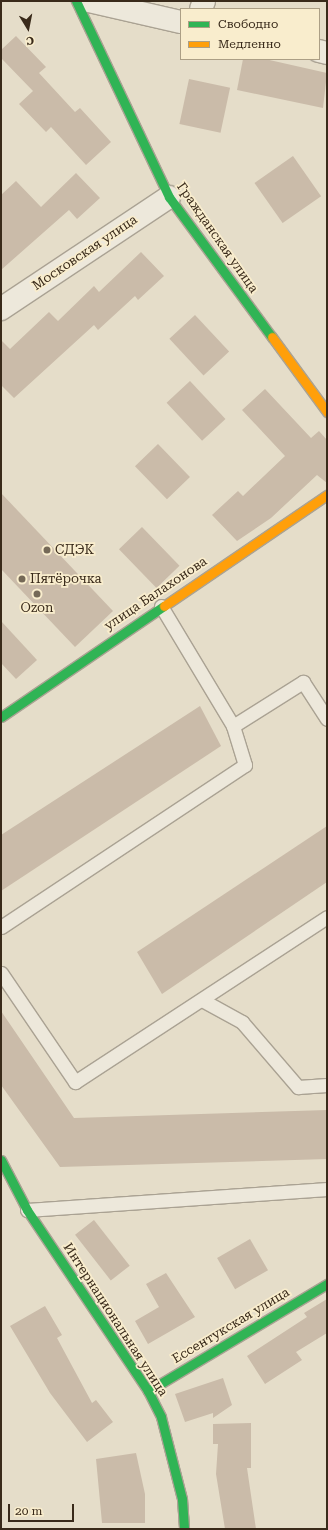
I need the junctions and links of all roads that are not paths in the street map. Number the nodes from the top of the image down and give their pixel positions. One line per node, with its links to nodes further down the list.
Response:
1 (76, 1): 4 (street, Гражданская улица)
2 (89, 1): 3 (street)
3 (180, 22)
4 (169, 197): 5 (street, Московская улица); 6 (street, Гражданская улица)
5 (1, 309)
6 (327, 412)
7 (327, 495): 8 (street, улица Балахонова)
8 (161, 606): 9 (street, улица Балахонова); 11 (lane)
9 (1, 717)
10 (327, 719): 11 (lane)
11 (233, 726): 13 (lane)
12 (327, 917): 15 (lane)
13 (1, 927)
14 (1, 973): 15 (lane)
15 (202, 1000): 16 (lane)
16 (327, 1085)
17 (1, 1160): 19 (street, Интернациональная улица)
18 (327, 1189): 19 (lane)
19 (28, 1210): 21 (street, Интернациональная улица)
20 (327, 1284): 21 (street, Ессентукская улица)
21 (148, 1391): 22 (street, Интернациональная улица)
22 (184, 1529)

